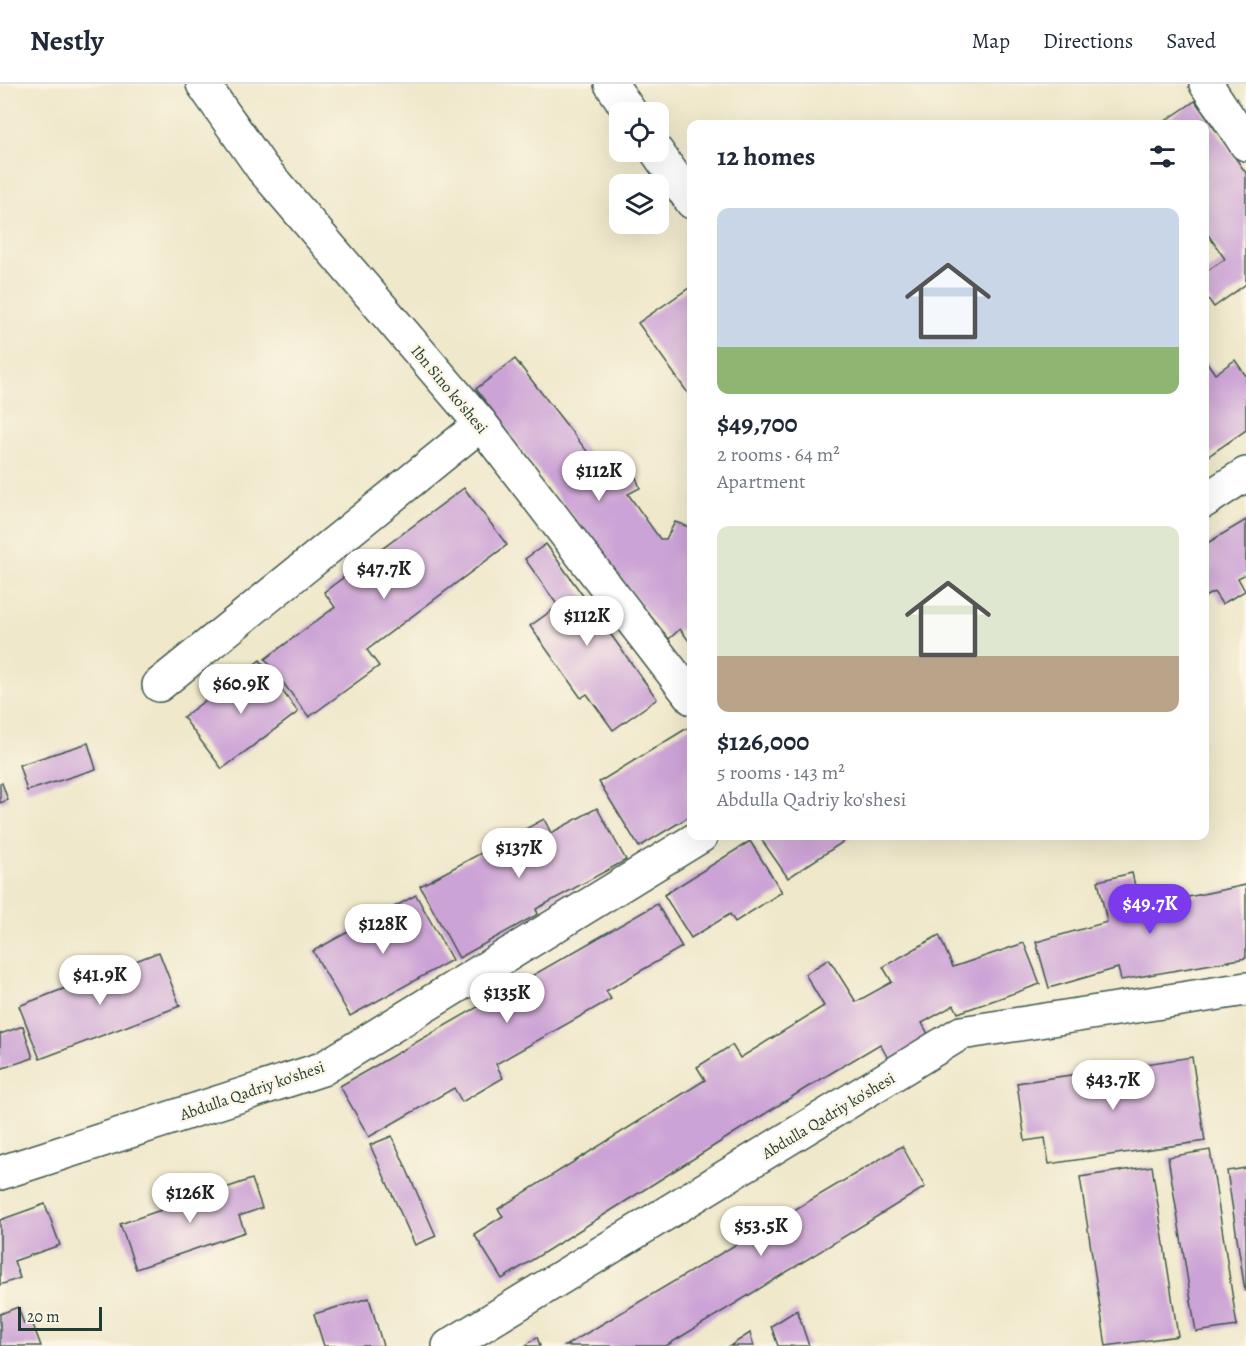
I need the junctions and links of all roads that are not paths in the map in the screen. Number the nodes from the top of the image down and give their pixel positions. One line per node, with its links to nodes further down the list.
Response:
1 (203, 84): 8 (street, Ibn Sino ko'shesi)
2 (611, 84): 4 (street)
3 (1206, 84): 5 (street)
4 (623, 102)
5 (1246, 144)
6 (664, 162): 7 (street)
7 (687, 195)
8 (481, 424): 11 (street); 12 (street, Ibn Sino ko'shesi)
9 (1246, 474): 10 (street)
10 (1209, 498)
11 (159, 685)
12 (687, 692)
13 (694, 840): 15 (street, Abdulla Qadriy ko'shesi)
14 (1246, 989): 16 (street, Abdulla Qadriy ko'shesi)
15 (0, 1173)
16 (449, 1346)

